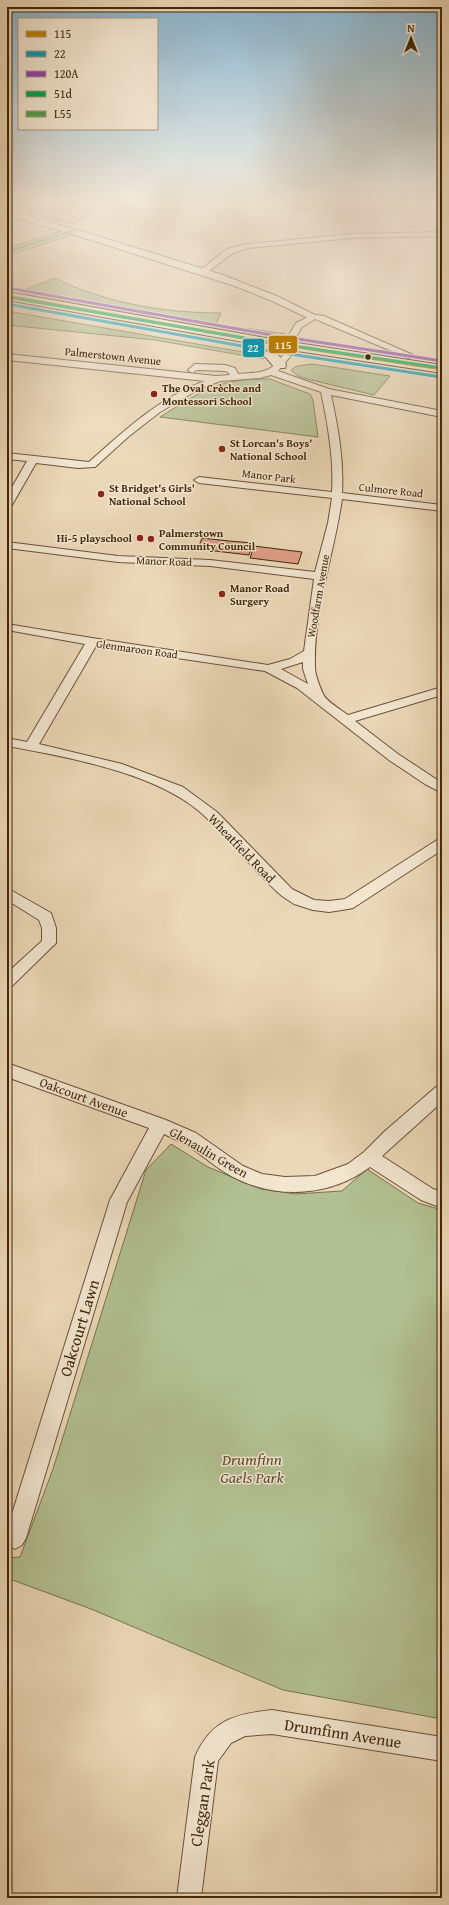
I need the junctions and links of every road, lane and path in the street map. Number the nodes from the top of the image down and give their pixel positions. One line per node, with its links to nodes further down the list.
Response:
1 (247, 289): 4 (street)
2 (7, 296): 6 (main road)
3 (7, 303): 5 (main road)
4 (312, 316): 6 (street); 7 (street)
5 (266, 350): 6 (main road); 11 (main road)
6 (292, 350): 9 (main road); 11 (street)
7 (409, 355)
8 (7, 357): 12 (street, Palmerstown Avenue)
9 (364, 361): 10 (main road); 13 (main road)
10 (442, 368)
11 (276, 369): 14 (street); 16 (street)
12 (190, 376): 14 (street); 15 (street, Palmerstown Avenue)
13 (442, 376)
14 (235, 377): 15 (street)
15 (216, 379): 19 (street)
16 (326, 391): 17 (street); 21 (street, Woodfarm Avenue)
17 (442, 414)
18 (7, 456): 19 (street)
19 (33, 459): 22 (street)
20 (199, 480): 21 (street, Manor Park)
21 (337, 496): 23 (street, Culmore Road); 25 (street, Woodfarm Avenue)
22 (7, 505)
23 (442, 508)
24 (7, 545): 25 (street, Manor Road)
25 (320, 576): 28 (street, Woodfarm Avenue)
26 (7, 628): 27 (street, Glenmaroon Road)
27 (92, 642): 29 (street, Glenmaroon Road); 34 (street)
28 (309, 653): 29 (street, Glenmaroon Road); 31 (street, Woodfarm Avenue)
29 (268, 668): 31 (street, Glenmaroon Road)
30 (442, 691): 32 (street)
31 (317, 695): 32 (street, Glenmaroon Road)
32 (346, 720): 35 (street, Glenmaroon Road)
33 (7, 742): 34 (street, Wheatfield Road)
34 (31, 746): 36 (street, Wheatfield Road)
35 (442, 789)
36 (442, 843)
37 (7, 893): 38 (street)
38 (7, 982)
39 (8, 1072): 41 (street, Oakcourt Avenue)
40 (442, 1092): 42 (street, Glenaulin Green)
41 (160, 1125): 42 (street, Glenaulin Green); 44 (street, Oakcourt Lawn)
42 (370, 1158): 43 (street)
43 (442, 1200)
44 (15, 1538)
45 (244, 1725): 46 (street, Drumfinn Avenue); 47 (street, Cleggan Park)
46 (442, 1749)
47 (189, 1898)

